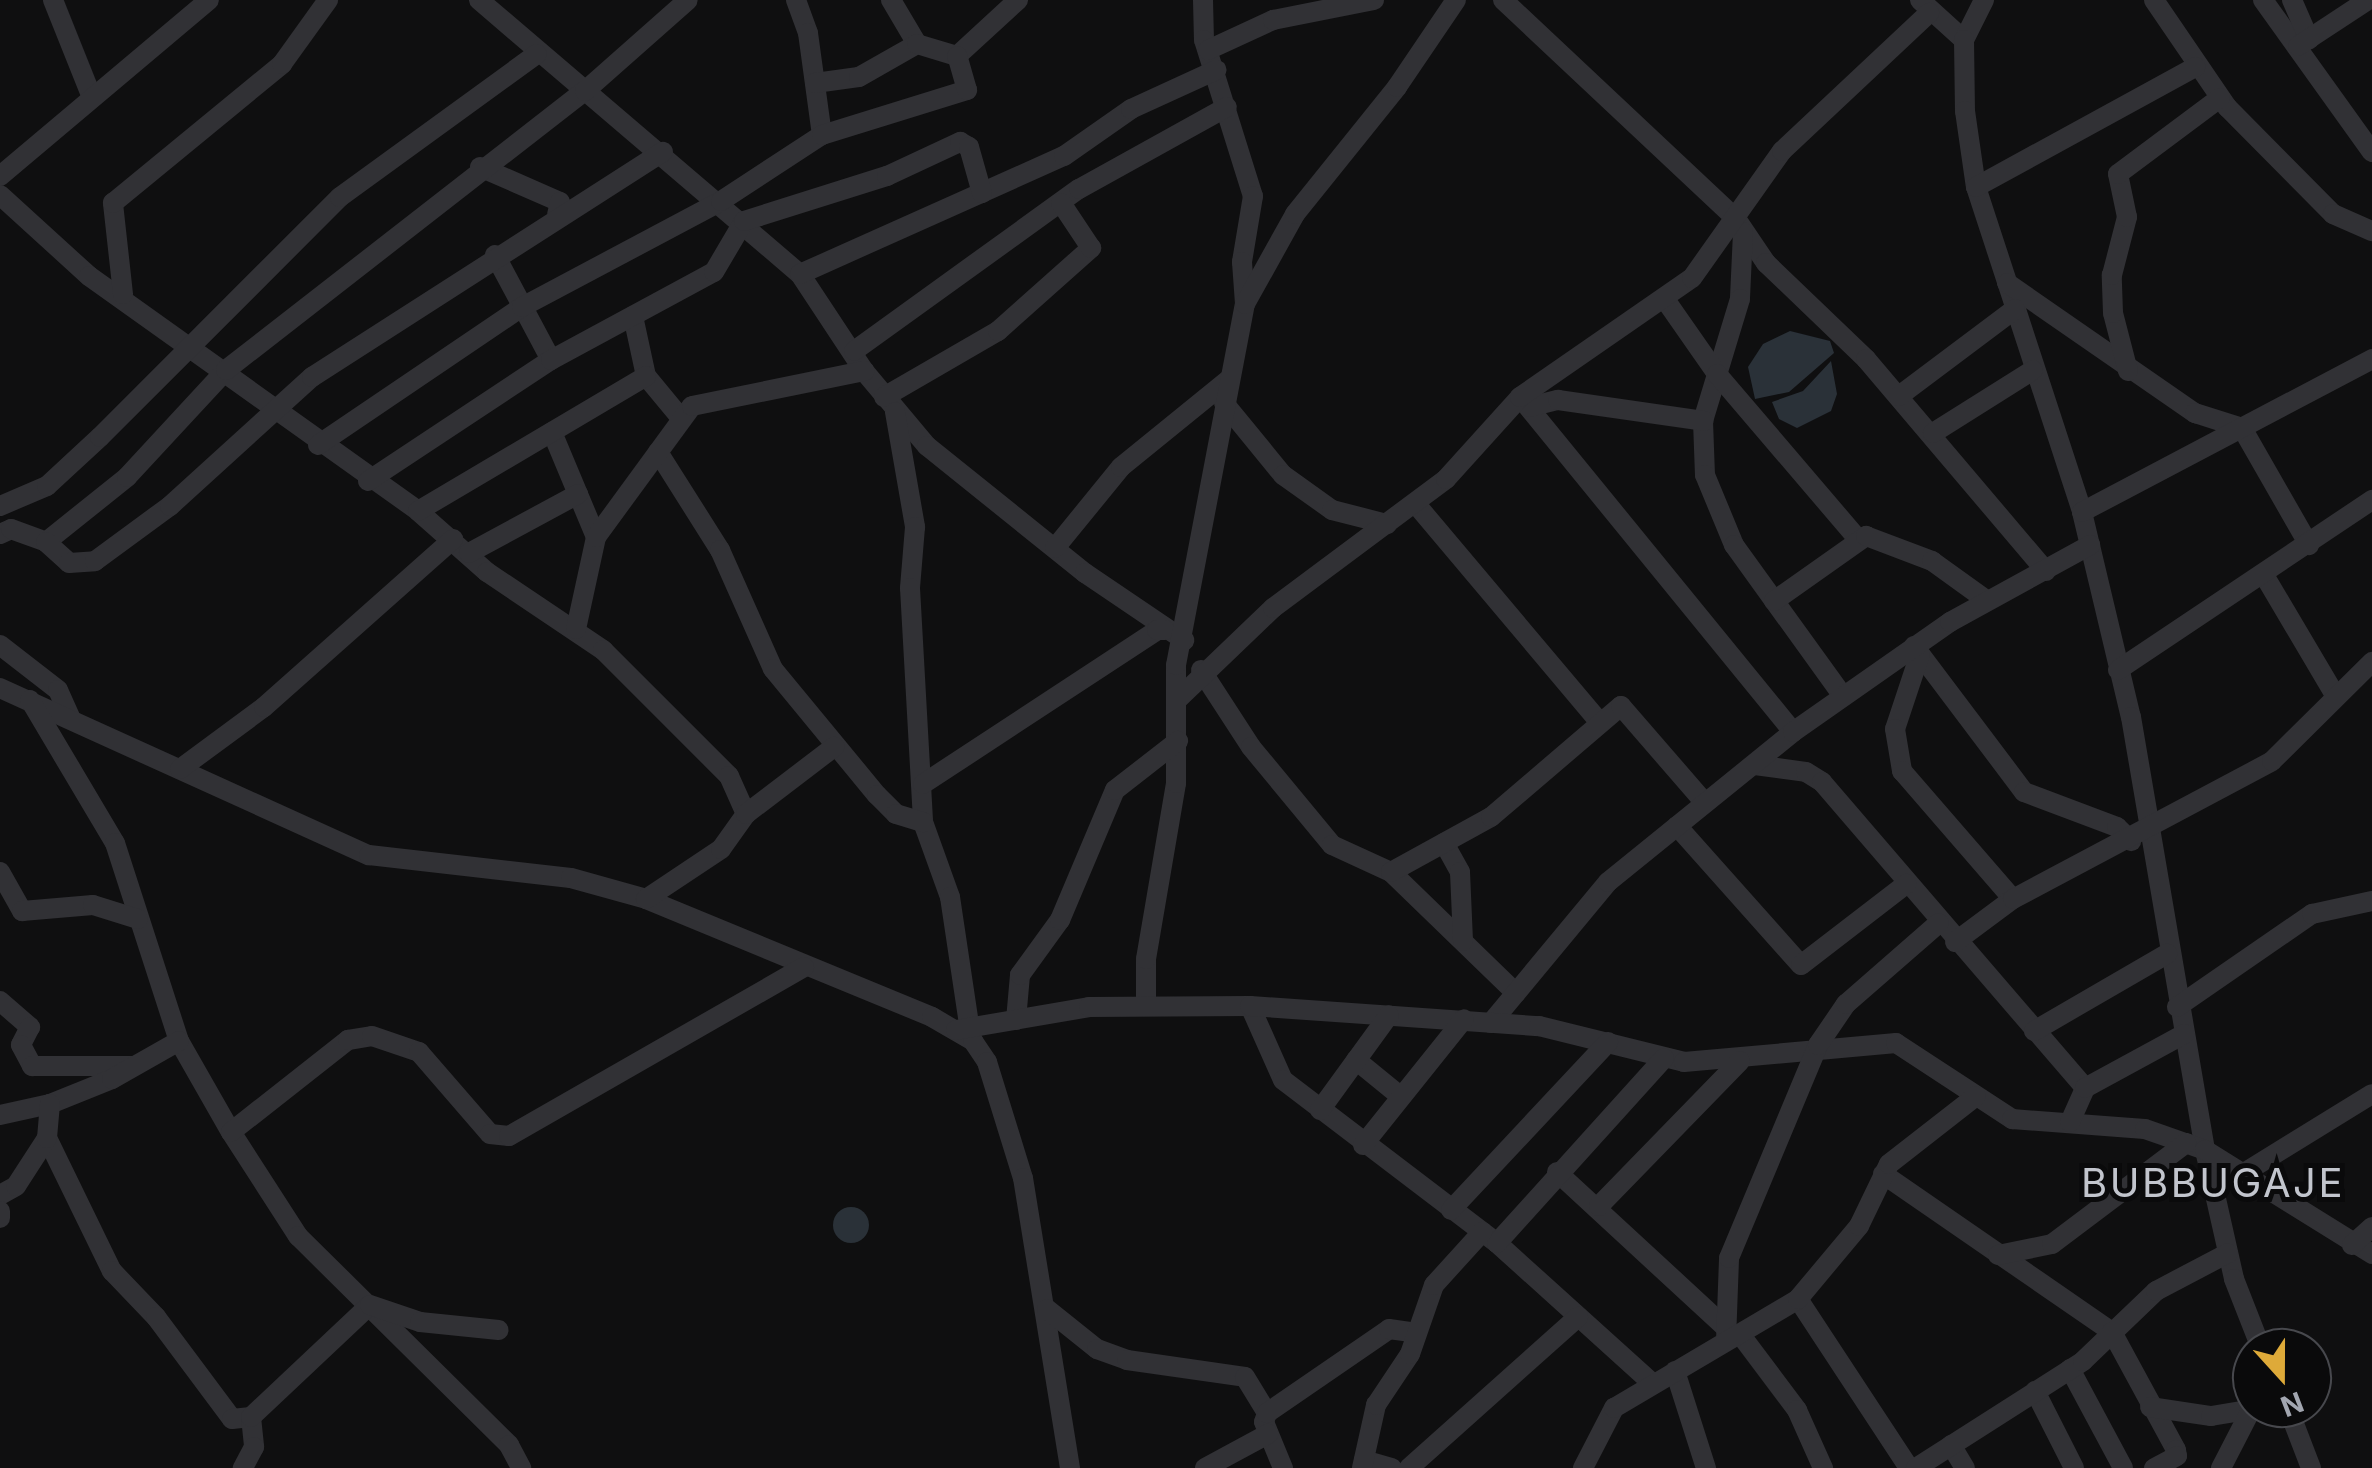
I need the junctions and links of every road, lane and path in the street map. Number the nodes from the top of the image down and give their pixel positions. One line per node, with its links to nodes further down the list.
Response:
1 (53, 0): 28 (street)
2 (209, 0): 28 (street)
3 (328, 0): 48 (street)
4 (478, 0): 22 (street)
5 (688, 0): 27 (street)
6 (796, 0): 26 (street)
7 (891, 0): 21 (street)
8 (1018, 0): 23 (street)
9 (1203, 0): 24 (street)
10 (1374, 0): 24 (street)
11 (1456, 0): 50 (street)
12 (1503, 0): 43 (street)
13 (1984, 0): 19 (street)
14 (2154, 0): 25 (street)
15 (2263, 0): 20 (street)
16 (2292, 0): 20 (street)
17 (2368, 0): 20 (street)
18 (1925, 6): 19 (street); 43 (street)
19 (1964, 40): 36 (street)
20 (2303, 43): 33 (street)
21 (917, 44): 23 (street); 26 (street)
22 (537, 54): 27 (street); 54 (street)
23 (957, 56): 31 (street)
24 (1212, 60): 30 (street); 37 (street)
25 (2195, 67): 29 (street); 36 (street)
26 (815, 83): 31 (street)
27 (585, 91): 32 (street); 34 (street)
28 (91, 95): 35 (street)
29 (2220, 98): 44 (street); 60 (street)
30 (1227, 108): 40 (street); 50 (street)
31 (822, 136): 39 (street)
32 (663, 152): 39 (street); 41 (street)
33 (2372, 152)
34 (480, 167): 41 (street); 58 (street)
35 (0, 176)
36 (1976, 187): 47 (street)
37 (982, 193): 42 (street); 46 (street)
38 (0, 195): 48 (street)
39 (722, 200): 42 (street); 51 (street)
40 (1061, 203): 55 (street); 67 (street)
41 (557, 215): 45 (street)
42 (744, 221): 46 (street); 53 (street)
43 (1740, 225): 49 (street); 62 (street); 65 (street)
44 (2372, 231)
45 (496, 255): 51 (street); 69 (street)
46 (800, 274): 55 (street)
47 (2007, 283): 52 (street); 60 (street)
48 (123, 294): 54 (street)
49 (1664, 298): 62 (street); 66 (street)
50 (1245, 304): 64 (street)
51 (522, 307): 57 (street); 75 (street)
52 (2015, 309): 59 (street); 65 (street)
53 (633, 316): 57 (street); 63 (street)
54 (188, 346): 58 (street); 81 (street)
55 (854, 351): 61 (street)
56 (2372, 359): 72 (street)
57 (551, 360): 77 (street)
58 (226, 370): 69 (street); 88 (street)
59 (2032, 370): 74 (street); 83 (street)
60 (2128, 371): 72 (street)
61 (864, 372): 67 (street); 70 (street)
62 (1717, 374): 71 (street); 87 (street)
63 (646, 376): 70 (street); 73 (street)
64 (1228, 380): 68 (street); 92 (street)
65 (1899, 396): 74 (street)
66 (1524, 402): 71 (street); 80 (street); 111 (street)
67 (889, 404): 92 (street); 116 (street)
68 (1224, 404): 84 (street); 98 (street)
69 (274, 412): 75 (street); 88 (street)
70 (680, 417): 76 (street)
71 (1702, 421): 95 (street)
72 (2242, 428): 83 (street); 91 (street)
73 (552, 432): 78 (street); 82 (street)
74 (1933, 433): 93 (street)
75 (318, 444): 77 (street)
76 (658, 452): 86 (street); 113 (street)
77 (368, 481): 82 (street)
78 (578, 494): 86 (street); 90 (street)
79 (2372, 500): 91 (street)
80 (1415, 502): 84 (street); 110 (street)
81 (0, 506)
82 (418, 511): 90 (street)
83 (2082, 512): 89 (street)
84 (1387, 524): 102 (street)
85 (0, 534): 88 (street)
86 (596, 537): 97 (street)
87 (1857, 538): 95 (street); 96 (street)
88 (46, 542)
89 (2090, 545): 93 (street); 103 (street)
90 (462, 546): 97 (street); 115 (street)
91 (2310, 546): 94 (street)
92 (1055, 548): 98 (street)
93 (2046, 571): 96 (street)
94 (2264, 575): 103 (street); 106 (street)
95 (1774, 600): 105 (street)
96 (1986, 600): 100 (street)
97 (576, 629): 118 (street)
98 (1175, 635): 108 (street); 116 (street)
99 (0, 644): 109 (street)
100 (1917, 650): 105 (street); 121 (street); 126 (street)
101 (2372, 662): 106 (street)
102 (1202, 670): 108 (street); 124 (street)
103 (2118, 670): 121 (street)
104 (1, 691): 107 (street)
105 (1843, 696): 111 (street)
106 (2334, 696): 121 (street)
107 (30, 700): 109 (street); 129 (street)
108 (1176, 700): 112 (street)
109 (70, 716): 115 (street)
110 (1600, 723): 117 (street); 122 (street)
111 (1793, 732): 114 (street)
112 (1178, 741): 137 (street); 142 (street)
113 (834, 747): 118 (street); 119 (street)
114 (1755, 765): 117 (street); 125 (street)
115 (180, 769): 127 (street)
116 (924, 784): 119 (street)
117 (1705, 804): 120 (street)
118 (746, 814): 127 (street)
119 (923, 822): 144 (street)
120 (1677, 826): 125 (street); 135 (street)
121 (2140, 835): 126 (street); 133 (street)
122 (1444, 843): 124 (street); 131 (street)
123 (0, 872): 129 (street)
124 (1391, 872): 131 (street)
125 (1906, 884): 130 (street)
126 (2013, 898): 132 (street)
127 (646, 899): 134 (street)
128 (2372, 901): 139 (street)
129 (138, 919): 147 (street)
130 (1939, 923): 132 (street); 149 (street)
131 (1462, 941): 135 (street)
132 (1955, 942): 145 (street)
133 (2167, 954): 139 (street); 145 (street)
134 (804, 967): 144 (street); 162 (street)
135 (1516, 993): 143 (street)
136 (0, 1002): 153 (street)
137 (1146, 1006): 138 (street); 142 (street)
138 (1250, 1006): 140 (street); 159 (street)
139 (2177, 1006): 146 (street)
140 (1388, 1016): 141 (street); 151 (street)
141 (1464, 1019): 143 (street); 156 (street)
142 (1016, 1020): 144 (street)
143 (1490, 1023): 148 (street)
144 (963, 1030): 179 (street)
145 (2034, 1031): 154 (street)
146 (2184, 1034): 154 (street); 165 (street)
147 (180, 1041): 153 (street); 162 (street)
148 (1608, 1042): 150 (street); 171 (street)
149 (1818, 1045): 152 (street); 157 (street); 185 (street)
150 (1664, 1058): 152 (street); 166 (street)
151 (1356, 1060): 156 (street); 159 (street)
152 (1740, 1060): 170 (street)
153 (135, 1066): 158 (street)
154 (2085, 1088): 161 (street)
155 (2372, 1094): 167 (street)
156 (1400, 1096): 164 (street)
157 (1976, 1096): 161 (street); 168 (street)
158 (50, 1104): 160 (street); 163 (street)
159 (1320, 1110): 164 (street)
160 (0, 1115)
161 (2070, 1122): 165 (street)
162 (232, 1132): 178 (street)
163 (47, 1138): 169 (street); 192 (street)
164 (1363, 1144): 171 (street)
165 (2196, 1146): 167 (street); 175 (street); 176 (street)
166 (1557, 1172): 170 (street); 173 (street)
167 (2244, 1173): 174 (street)
168 (1882, 1174): 176 (street); 177 (street)
169 (0, 1195)
170 (1599, 1206): 185 (street)
171 (1451, 1210): 173 (street)
172 (2372, 1226): 174 (street)
173 (1489, 1238): 180 (street); 184 (street)
174 (2362, 1250)
175 (2228, 1253): 181 (street); 183 (street)
176 (1998, 1255): 183 (street)
177 (1798, 1299): 185 (street); 208 (street)
178 (370, 1305): 182 (street); 192 (street); 199 (street)
179 (1047, 1309): 193 (street); 200 (street)
180 (1578, 1317): 188 (street); 204 (street)
181 (2254, 1328)
182 (499, 1330)
183 (2112, 1332): 186 (street); 190 (street)
184 (1417, 1333): 193 (street); 197 (street)
185 (1731, 1334): 187 (street); 207 (street)
186 (2070, 1369): 189 (street); 211 (street)
187 (1676, 1371): 188 (street); 206 (street)
188 (1653, 1384): 205 (street)
189 (2034, 1392): 196 (street); 210 (street)
190 (2150, 1407): 191 (street); 212 (street)
191 (2232, 1413)
192 (251, 1417): 198 (street)
193 (1268, 1423): 201 (street); 202 (street)
194 (2245, 1428): 213 (street)
195 (2296, 1428): 214 (street)
196 (1951, 1445): 208 (street); 209 (street)
197 (1363, 1464): 203 (street)
198 (243, 1468)
199 (521, 1468)
200 (1070, 1468)
201 (1205, 1468)
202 (1283, 1468)
203 (1392, 1468)
204 (1410, 1468)
205 (1584, 1468)
206 (1706, 1468)
207 (1823, 1468)
208 (1912, 1468)
209 (1965, 1468)
210 (2074, 1468)
211 (2122, 1468)
212 (2154, 1468)
213 (2221, 1468)
214 (2311, 1468)

